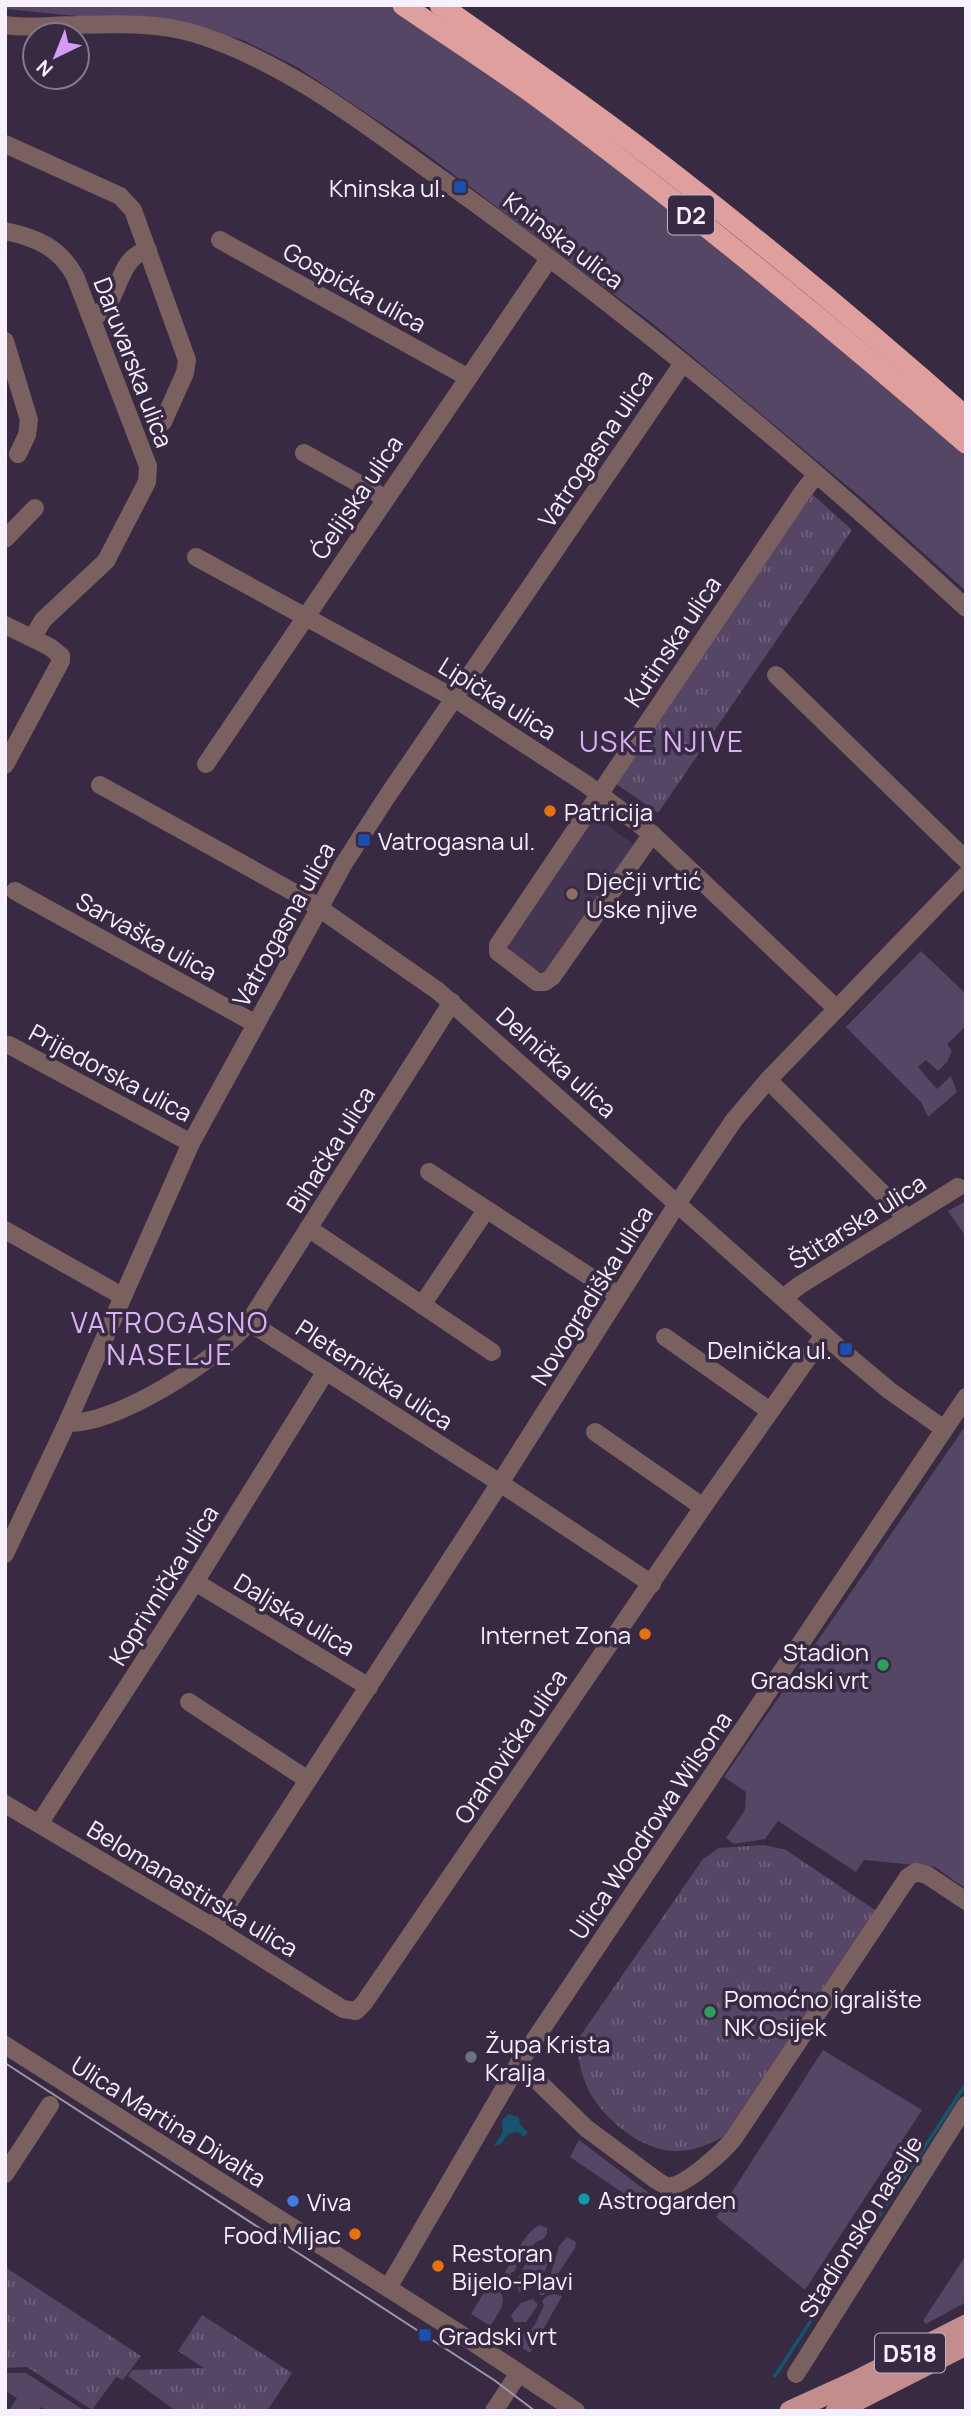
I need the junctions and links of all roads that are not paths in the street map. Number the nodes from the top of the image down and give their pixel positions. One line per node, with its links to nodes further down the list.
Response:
1 (402, 5): 17 (highway, D2)
2 (440, 5): 15 (highway, D2)
3 (5, 14): 4 (street, Kninska ulica)
4 (50, 21)
5 (91, 25): 10 (street, Kninska ulica)
6 (5, 144): 9 (street)
7 (5, 232): 11 (street, Daruvarska ulica)
8 (220, 240): 14 (street, Gospićka ulica)
9 (148, 250): 11 (street); 16 (street)
10 (549, 258): 13 (street, Kninska ulica); 14 (street, Ćelijska ulica)
11 (92, 320): 28 (street, Daruvarska ulica)
12 (5, 341): 19 (street)
13 (683, 363): 20 (street, Kninska ulica); 30 (street, Vatrogasna ulica)
14 (467, 377): 21 (street, Ćelijska ulica)
15 (966, 417)
16 (163, 422)
17 (966, 443)
18 (304, 453): 21 (street)
19 (18, 454)
20 (816, 475): 25 (street, Kninska ulica); 34 (street, Kutinska ulica)
21 (385, 498): 26 (street, Ćelijska ulica)
22 (35, 508): 23 (street)
23 (5, 539)
24 (196, 557): 26 (street, Lipička ulica)
25 (966, 608)
26 (306, 617): 30 (street, Lipička ulica); 32 (street, Ćelijska ulica)
27 (5, 625): 28 (street)
28 (33, 637): 31 (street)
29 (776, 675): 36 (street)
30 (454, 698): 34 (street, Lipička ulica); 39 (street, Vatrogasna ulica)
31 (7, 756)
32 (206, 764)
33 (100, 785): 39 (street, Delnička ulica)
34 (598, 793): 35 (street, Lipička ulica); 35 (street, Kutinska ulica)
35 (652, 834): 41 (street, Lipička ulica)
36 (966, 860)
37 (966, 875): 41 (street, Novogradiška ulica)
38 (15, 891): 42 (street, Sarvaška ulica)
39 (320, 908): 40 (street, Delnička ulica); 42 (street, Vatrogasna ulica)
40 (452, 1002): 48 (street, Delnička ulica); 51 (street, Bihačka ulica)
41 (837, 1009): 44 (street, Novogradiška ulica)
42 (256, 1024): 45 (street, Vatrogasna ulica)
43 (9, 1045): 45 (street, Prijedorska ulica)
44 (768, 1080): 48 (street, Novogradiška ulica); 50 (street)
45 (191, 1143): 53 (street, Vatrogasna ulica)
46 (429, 1172): 49 (street)
47 (958, 1187): 50 (street, Štitarska ulica)
48 (677, 1204): 54 (street, Novogradiška ulica); 55 (street, Delnička ulica)
49 (486, 1209): 54 (street); 56 (street)
50 (907, 1218): 55 (street, Štitarska ulica)
51 (308, 1228): 56 (street); 57 (street, Bihačka ulica)
52 (5, 1230): 53 (street)
53 (121, 1296): 64 (street, Vatrogasna ulica)
54 (618, 1296): 67 (street, Novogradiška ulica)
55 (783, 1298): 58 (street, Delnička ulica)
56 (422, 1305): 60 (street)
57 (249, 1322): 61 (street, Pleternička ulica); 64 (street)
58 (824, 1335): 63 (street, Orahovička ulica); 65 (street, Delnička ulica)
59 (665, 1337): 63 (street)
60 (492, 1352)
61 (326, 1371): 67 (street, Pleternička ulica); 70 (street, Koprivnička ulica)
62 (966, 1397): 65 (street, Ulica Woodrowa Wilsona)
63 (770, 1411): 68 (street, Orahovička ulica)
64 (67, 1423): 69 (street, Vatrogasna ulica)
65 (944, 1429): 81 (street, Ulica Woodrowa Wilsona)
66 (595, 1432): 68 (street)
67 (500, 1483): 71 (street, Pleternička ulica); 72 (street, Novogradiška ulica)
68 (703, 1507): 71 (street, Orahovička ulica)
69 (5, 1554)
70 (195, 1582): 72 (street, Daljska ulica); 76 (street, Koprivnička ulica)
71 (652, 1584): 79 (street, Orahovička ulica)
72 (369, 1688): 74 (street, Novogradiška ulica)
73 (189, 1702): 74 (street)
74 (308, 1780): 78 (street, Novogradiška ulica)
75 (5, 1804): 76 (street, Belomanastirska ulica)
76 (39, 1824): 78 (street, Belomanastirska ulica)
77 (966, 1901): 81 (street)
78 (213, 1927): 79 (street, Belomanastirska ulica)
79 (356, 2011)
80 (5, 2045): 85 (street, Ulica Martina Divalta)
81 (519, 2063): 85 (street, Ulica Woodrowa Wilsona)
82 (50, 2105): 84 (street)
83 (966, 2105): 89 (street, Stadionsko naselje)
84 (5, 2174)
85 (388, 2288): 88 (street, Ulica Martina Divalta)
86 (966, 2325): 93 (main road, D518)
87 (966, 2345): 94 (main road, D518)
88 (519, 2374): 90 (street); 91 (street, Ulica Martina Divalta); 92 (street, Ulica Martina Divalta)
89 (796, 2374)
90 (494, 2411)
91 (560, 2411)
92 (576, 2411)
93 (790, 2411)
94 (836, 2411)

